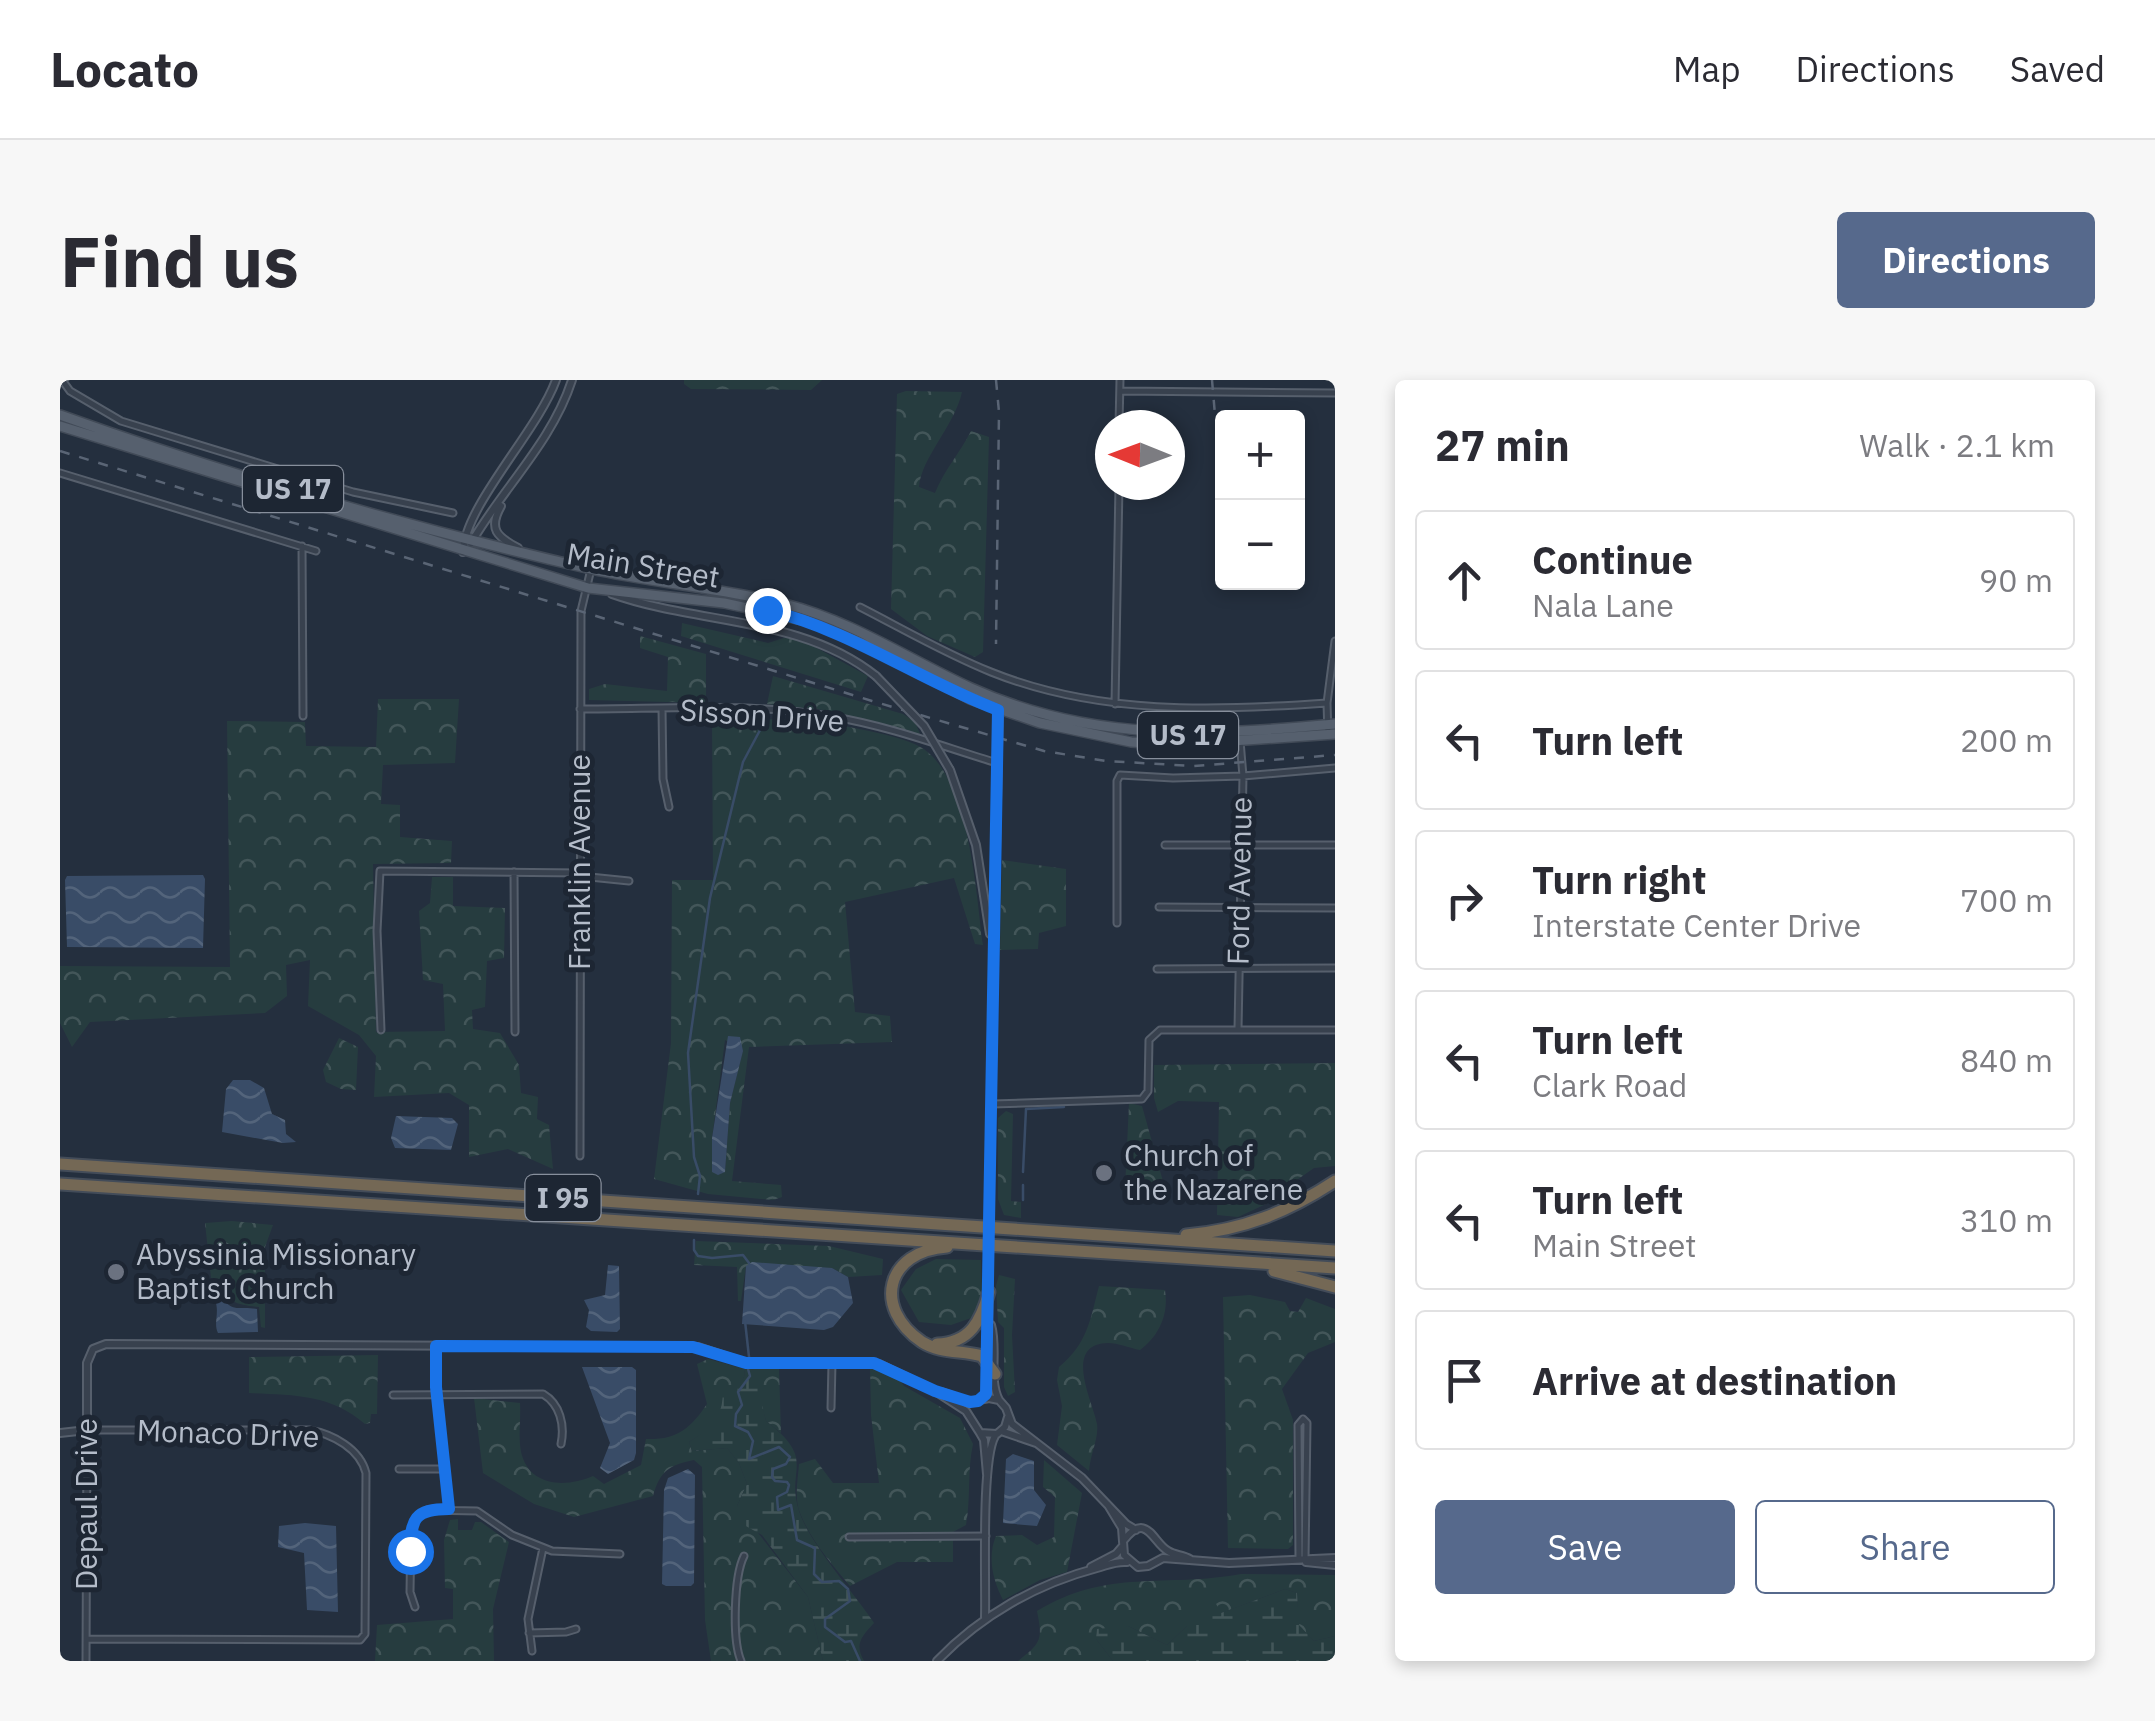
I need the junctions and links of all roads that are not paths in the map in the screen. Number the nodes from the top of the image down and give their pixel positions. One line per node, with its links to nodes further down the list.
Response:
1 (62, 380): 13 (street)
2 (556, 380): 14 (street)
3 (572, 380): 11 (street)
4 (1120, 380): 5 (street)
5 (1120, 390): 6 (street); 7 (street)
6 (1335, 393)
7 (1119, 410)
8 (60, 415): 14 (main road, Main Street / US 17)
9 (60, 426): 17 (main road, Main Street / US 17)
10 (60, 472): 15 (street)
11 (513, 484): 14 (street); 18 (street)
12 (1118, 500): 25 (street)
13 (453, 514)
14 (468, 540): 17 (street); 18 (main road, Main Street / US 17)
15 (302, 546): 16 (street); 29 (street)
16 (316, 551)
17 (465, 552): 20 (main road, Main Street / US 17)
18 (528, 554): 19 (main road, Main Street / US 17)
19 (591, 569): 20 (street, Franklin Avenue); 26 (main road, Main Street / US 17)
20 (588, 588): 21 (main road, Main Street / US 17); 27 (street, Franklin Avenue)
21 (602, 590): 26 (main road, Main Street / US 17); 46 (street, bridge)
22 (860, 606): 25 (street)
23 (1335, 641): 24 (street)
24 (1327, 703): 25 (street); 30 (street)
25 (1116, 704)
26 (999, 705): 31 (main road, Main Street / US 17); 32 (street)
27 (580, 709): 28 (street, Sisson Drive); 40 (street, Franklin Avenue)
28 (662, 709): 32 (street, Sisson Drive); 35 (street)
29 (303, 716)
30 (1332, 730): 31 (main road, Main Street / US 17)
31 (1240, 738): 34 (street, Ford Avenue)
32 (997, 763): 46 (street)
33 (1335, 768): 34 (street)
34 (1242, 776): 37 (street, Ford Avenue); 45 (street)
35 (669, 807)
36 (1165, 845): 37 (street)
37 (1241, 845): 38 (street); 43 (street, Ford Avenue)
38 (1335, 846)
39 (514, 872): 40 (street); 50 (street); 53 (street)
40 (580, 874): 41 (street); 55 (street, Franklin Avenue)
41 (629, 881)
42 (1159, 907): 43 (street)
43 (1240, 907): 44 (street); 48 (street, Ford Avenue)
44 (1335, 908)
45 (1117, 923)
46 (993, 950): 54 (street)
47 (1335, 968): 48 (street)
48 (1239, 969): 49 (street); 51 (street, Ford Avenue)
49 (1157, 970)
50 (382, 1030)
51 (1238, 1030): 52 (street); 54 (street)
52 (1335, 1030)
53 (514, 1032)
54 (991, 1104): 65 (street, bridge)
55 (580, 1156)
56 (60, 1164): 59 (highway, I 95)
57 (1335, 1181): 59 (highway)
58 (60, 1184): 60 (highway, I 95)
59 (1147, 1238): 61 (highway, I 95)
60 (978, 1244): 62 (highway, I 95); 67 (highway)
61 (1335, 1251)
62 (1240, 1263): 63 (highway, I 95); 64 (highway)
63 (1335, 1268)
64 (1335, 1286)
65 (988, 1292): 66 (street); 67 (highway)
66 (989, 1319): 69 (street); 71 (street)
67 (916, 1337): 69 (highway)
68 (436, 1346): 70 (street); 73 (street); 80 (street, Depaul Drive)
69 (987, 1359): 71 (highway); 75 (street)
70 (832, 1363): 72 (street); 77 (street)
71 (995, 1374): 76 (street)
72 (935, 1391): 75 (street); 79 (street)
73 (437, 1393): 74 (street); 85 (street); 87 (street)
74 (392, 1395)
75 (981, 1400): 76 (street); 79 (street)
76 (999, 1400): 78 (street)
77 (832, 1408)
78 (1008, 1418): 83 (street); 84 (street)
79 (970, 1420): 82 (street)
80 (87, 1430): 81 (street, Monaco Drive); 109 (street, Depaul Drive); 109 (street, Monaco Drive)
81 (60, 1433)
82 (980, 1433): 83 (street); 88 (street)
83 (999, 1433): 84 (street); 88 (street)
84 (1037, 1443): 89 (street)
85 (561, 1444)
86 (399, 1469): 87 (street)
87 (445, 1469): 90 (street)
88 (987, 1475): 92 (street)
89 (1108, 1505): 91 (street); 94 (street)
90 (449, 1509): 96 (street); 105 (street)
91 (1136, 1530): 94 (street); 95 (street)
92 (986, 1536): 93 (street); 106 (street)
93 (848, 1537)
94 (1123, 1543): 101 (street); 104 (street)
95 (1160, 1544): 99 (street); 100 (street)
96 (543, 1548): 97 (street); 108 (street)
97 (620, 1554)
98 (744, 1556): 112 (street)
99 (1156, 1560): 100 (street); 101 (street)
100 (1192, 1560): 102 (street)
101 (1129, 1562): 104 (street)
102 (1302, 1562): 102 (street); 103 (street)
103 (1335, 1562)
104 (1086, 1570): 106 (street)
105 (415, 1607)
106 (986, 1618): 113 (street)
107 (576, 1628): 108 (street)
108 (529, 1633): 110 (street)
109 (86, 1639): 111 (street, Depaul Drive)
110 (532, 1651)
111 (86, 1661)
112 (740, 1661)
113 (936, 1661)

